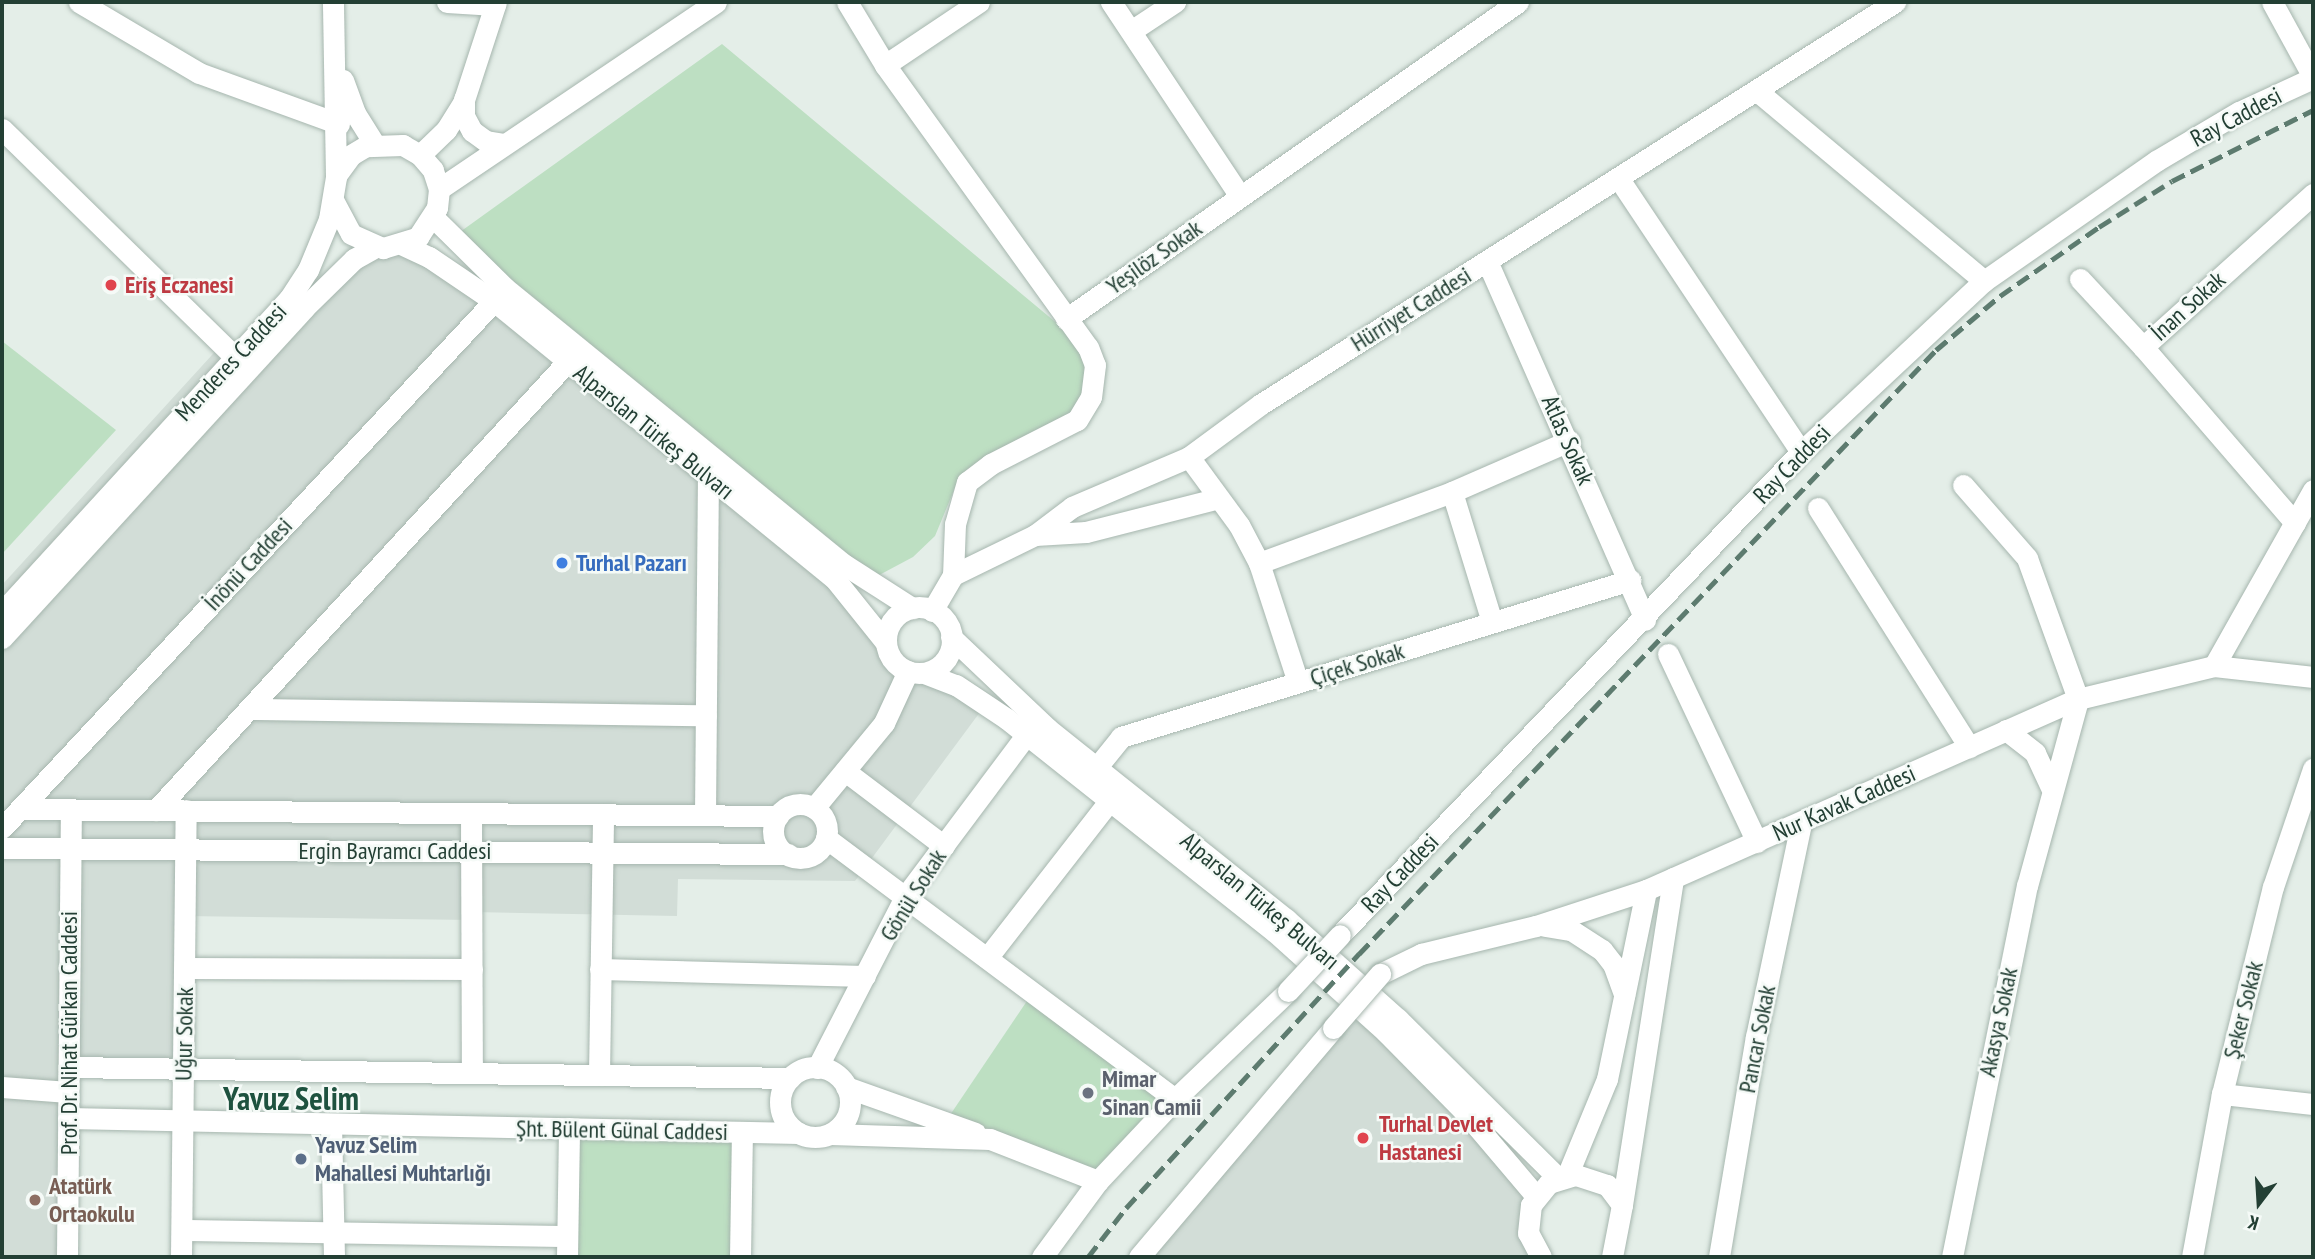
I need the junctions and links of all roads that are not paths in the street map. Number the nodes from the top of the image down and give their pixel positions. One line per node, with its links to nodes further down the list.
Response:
1 (79, 2): 19 (street)
2 (333, 2): 14 (street, Menderes Caddesi)
3 (447, 2): 12 (street)
4 (716, 2): 22 (street)
5 (847, 2): 15 (street)
6 (979, 2): 15 (street)
7 (1111, 2): 13 (street)
8 (1175, 2): 13 (street)
9 (1518, 2): 28 (street, Yeşilöz Sokak)
10 (1895, 2): 17 (street, Hürriyet Caddesi)
11 (2272, 2): 16 (street)
12 (496, 3): 18 (street)
13 (1130, 32): 28 (street)
14 (337, 56): 19 (street, Menderes Caddesi); 21 (street, Menderes Caddesi)
15 (885, 65): 37 (street)
16 (2313, 77): 35 (street, Ray Caddesi)
17 (1757, 91): 25 (street, Hürriyet Caddesi); 35 (street)
18 (464, 99): 22 (street); 23 (street)
19 (339, 124): 24 (street, Menderes Caddesi)
20 (2, 129): 40 (street)
21 (374, 144): 23 (street); 24 (street)
22 (503, 144): 26 (street)
23 (420, 155): 26 (street)
24 (336, 177): 29 (street, Menderes Caddesi)
25 (1619, 179): 33 (street, Hürriyet Caddesi); 42 (street)
26 (439, 189): 30 (street)
27 (2313, 194): 38 (street, İnan Sokak)
28 (1240, 197): 37 (street, Yeşilöz Sokak)
29 (333, 200): 32 (street); 40 (street, Menderes Caddesi)
30 (434, 218): 31 (street); 55 (street, Alparslan Türkeş Bulvarı)
31 (403, 245): 32 (street); 36 (street, Alparslan Türkeş Bulvarı)
32 (376, 247): 40 (street, Menderes Caddesi)
33 (1487, 261): 41 (street, Atlas Sokak); 43 (street, Hürriyet Caddesi)
34 (2080, 279): 38 (street)
35 (1984, 281): 42 (street, Ray Caddesi)
36 (494, 301): 39 (street, Alparslan Türkeş Bulvarı); 86 (street, İnönü Caddesi)
37 (1066, 319): 53 (street)
38 (2143, 347): 50 (street, İnan Sokak)
39 (568, 361): 44 (street, Alparslan Türkeş Bulvarı); 68 (street)
40 (241, 363): 56 (street, Menderes Caddesi); 60 (street, Menderes Caddesi)
41 (1569, 441): 47 (street); 54 (street, Atlas Sokak)
42 (1801, 452): 57 (street, Ray Caddesi)
43 (1189, 457): 48 (street); 51 (street, Hürriyet Caddesi)
44 (708, 476): 61 (street, Alparslan Türkeş Bulvarı); 69 (street)
45 (1963, 485): 67 (street)
46 (2313, 490): 50 (street)
47 (1452, 492): 52 (street); 58 (street)
48 (1219, 498): 51 (street); 52 (street)
49 (1818, 508): 72 (street)
50 (2295, 523): 63 (street)
51 (1035, 535): 53 (street, Hürriyet Caddesi)
52 (1259, 563): 66 (street)
53 (953, 575): 55 (street)
54 (1630, 580): 57 (street, Atlas Sokak); 58 (street, Çiçek Sokak)
55 (922, 610): 59 (street); 61 (street)
56 (2, 612)
57 (1645, 620): 118 (street, Ray Caddesi, bridge)
58 (1492, 622): 66 (street, Çiçek Sokak)
59 (951, 637): 64 (street); 73 (street, Alparslan Türkeş Bulvarı)
60 (2, 638)
61 (886, 643): 64 (street)
62 (1668, 654): 89 (street)
63 (2214, 666): 65 (street, Nur Kavak Caddesi); 67 (street, Nur Kavak Caddesi)
64 (916, 672): 71 (street, Alparslan Türkeş Bulvarı); 75 (street)
65 (2313, 677)
66 (1298, 682): 73 (street, Çiçek Sokak)
67 (2078, 699): 70 (street, Nur Kavak Caddesi); 76 (street, Akasya Sokak)
68 (249, 709): 69 (street); 80 (street)
69 (706, 715): 84 (street)
70 (2006, 730): 72 (street, Nur Kavak Caddesi); 76 (street)
71 (1027, 734): 77 (street, Alparslan Türkeş Bulvarı); 90 (street, Gönül Sokak)
72 (1969, 747): 87 (street, Nur Kavak Caddesi)
73 (1097, 767): 128 (street, Alparslan Türkeş Bulvarı)
74 (2313, 769): 117 (street, Şeker Sokak)
75 (845, 771): 78 (street); 90 (street)
76 (2051, 788): 144 (street, Akasya Sokak)
77 (1110, 800): 101 (street); 107 (street, Alparslan Türkeş Bulvarı)
78 (814, 808): 85 (street); 88 (street)
79 (71, 809): 80 (street, Ergin Bayramcı Caddesi); 86 (street, Ergin Bayramcı Caddesi); 92 (street, Prof. Dr. Nihat Gürkan Caddesi)
80 (156, 810): 81 (street, Ergin Bayramcı Caddesi)
81 (186, 810): 82 (street, Ergin Bayramcı Caddesi); 93 (street, Uğur Sokak)
82 (471, 813): 83 (street, Ergin Bayramcı Caddesi); 94 (street)
83 (603, 814): 84 (street, Ergin Bayramcı Caddesi); 95 (street)
84 (705, 815): 85 (street, Ergin Bayramcı Caddesi)
85 (778, 816): 96 (street)
86 (7, 819)
87 (1801, 823): 89 (street, Nur Kavak Caddesi); 143 (street, Pancar Sokak)
88 (826, 838): 96 (street); 99 (street)
89 (1757, 842): 97 (street, Nur Kavak Caddesi)
90 (944, 846): 99 (street, Gönül Sokak)
91 (2, 848): 92 (street, Ergin Bayramcı Caddesi)
92 (70, 848): 93 (street, Ergin Bayramcı Caddesi); 108 (street, Prof. Dr. Nihat Gürkan Caddesi)
93 (186, 849): 94 (street, Ergin Bayramcı Caddesi); 102 (street, Uğur Sokak)
94 (471, 852): 95 (street, Ergin Bayramcı Caddesi); 103 (street)
95 (602, 853): 96 (street, Ergin Bayramcı Caddesi); 104 (street)
96 (788, 854)
97 (1673, 878): 98 (street, Nur Kavak Caddesi); 131 (street)
98 (1646, 890): 100 (street, Nur Kavak Caddesi); 106 (street)
99 (905, 897): 101 (street); 105 (street, Gönül Sokak)
100 (1536, 926): 106 (street); 107 (street, Nur Kavak Caddesi, bridge)
101 (987, 958): 118 (street)
102 (184, 968): 103 (street); 109 (street, Uğur Sokak)
103 (472, 969): 111 (street)
104 (600, 969): 105 (street); 112 (street)
105 (865, 976): 110 (street, Gönül Sokak)
106 (1625, 998): 128 (street)
107 (1354, 1003): 130 (street, Alparslan Türkeş Bulvarı); 141 (street, bridge)
108 (69, 1067): 109 (street); 116 (street, Prof. Dr. Nihat Gürkan Caddesi)
109 (183, 1068): 111 (street); 121 (street, Uğur Sokak)
110 (817, 1068): 113 (street); 115 (street)
111 (472, 1073): 112 (street)
112 (599, 1075): 113 (street)
113 (790, 1078): 125 (street)
114 (2, 1087): 116 (street)
115 (846, 1087): 126 (street); 127 (street)
116 (68, 1092): 120 (street, Prof. Dr. Nihat Gürkan Caddesi)
117 (2222, 1094): 119 (street); 145 (street, Şeker Sokak)
118 (1175, 1099): 129 (street, Ray Caddesi)
119 (2313, 1104)
120 (68, 1118): 121 (street, Şht. Bülent Günal Caddesi); 136 (street, Prof. Dr. Nihat Gürkan Caddesi)
121 (183, 1120): 122 (street, Şht. Bülent Günal Caddesi); 132 (street, Uğur Sokak)
122 (331, 1124): 123 (street, Şht. Bülent Günal Caddesi); 133 (street)
123 (569, 1129): 124 (street, Şht. Bülent Günal Caddesi); 134 (street)
124 (742, 1132): 125 (street, Şht. Bülent Günal Caddesi); 139 (street)
125 (799, 1133): 126 (street)
126 (830, 1134): 127 (street)
127 (990, 1139): 129 (street)
128 (1562, 1177): 130 (street); 131 (street)
129 (1098, 1181): 140 (street, Ray Caddesi)
130 (1536, 1196): 142 (street)
131 (1622, 1205): 135 (street)
132 (182, 1230): 133 (street); 137 (street, Uğur Sokak)
133 (333, 1232): 134 (street); 138 (street)
134 (567, 1247)
135 (1614, 1256)
136 (67, 1257)
137 (181, 1257)
138 (334, 1257)
139 (740, 1257)
140 (1042, 1257)
141 (1139, 1257)
142 (1541, 1257)
143 (1719, 1257)
144 (1952, 1257)
145 (2192, 1257)

